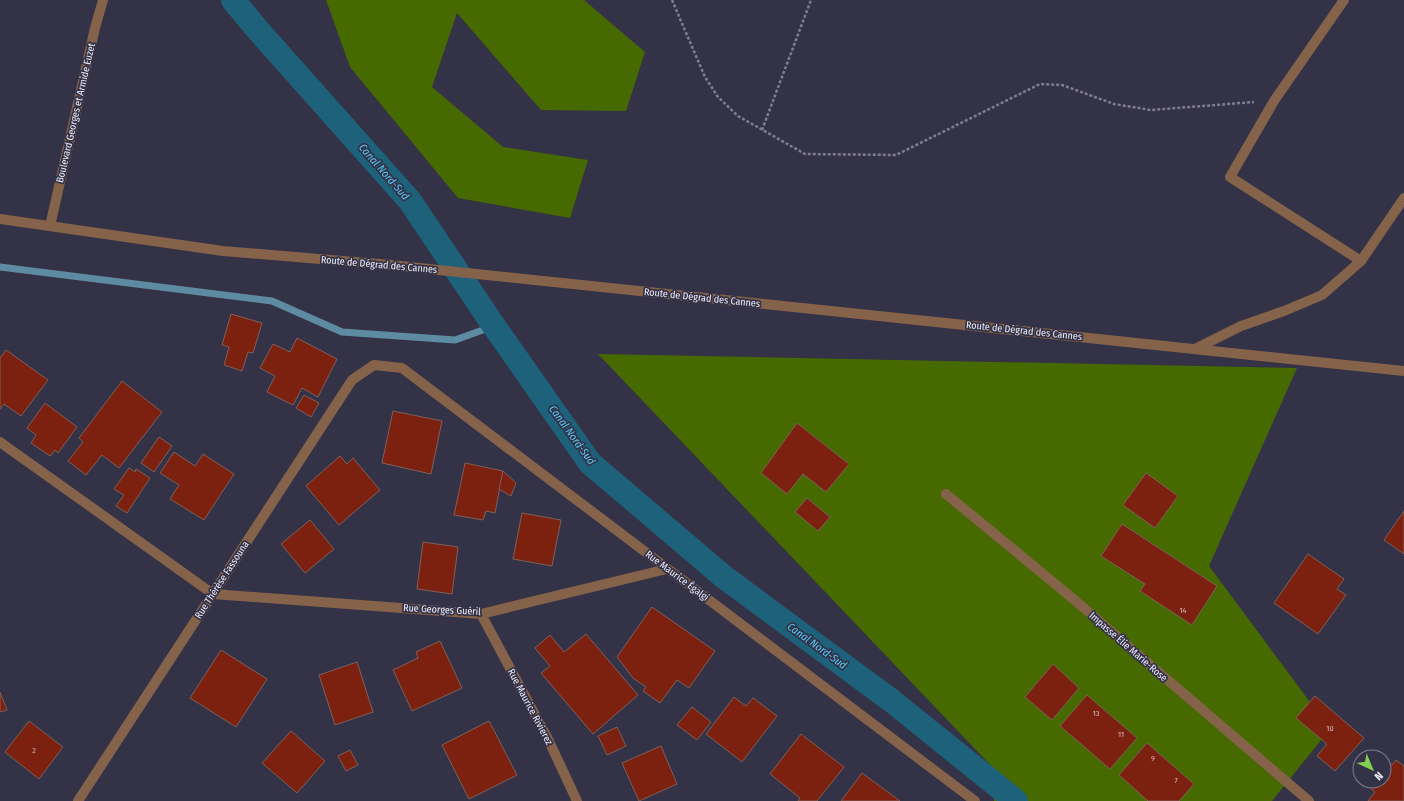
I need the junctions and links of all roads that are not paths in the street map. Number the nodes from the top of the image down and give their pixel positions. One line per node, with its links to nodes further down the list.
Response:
1 (103, 0): 5 (street, Boulevard Georges et Armide Euzet)
2 (1344, 0): 6 (street)
3 (1404, 198): 6 (street)
4 (0, 219): 5 (street, Route de Dégrad des Cannes)
5 (50, 226): 7 (street, Route de Dégrad des Cannes)
6 (1361, 262): 7 (street)
7 (1195, 349): 9 (street, Route de Dégrad des Cannes)
8 (374, 365): 12 (street, Rue Maurice Égalgi); 13 (street, Rue Thérèse Fassouna)
9 (1404, 371)
10 (0, 442): 13 (street)
11 (946, 494): 18 (street, Impasse Élie Marie-Rose)
12 (667, 568): 14 (street, Rue Georges Guéril); 17 (street, Rue Maurice Égalgi)
13 (213, 594): 14 (street, Rue Georges Guéril); 15 (street, Rue Thérèse Fassouna)
14 (481, 614): 16 (street, Rue Maurice Rivierez)
15 (78, 801)
16 (578, 801)
17 (975, 801)
18 (1309, 801)

